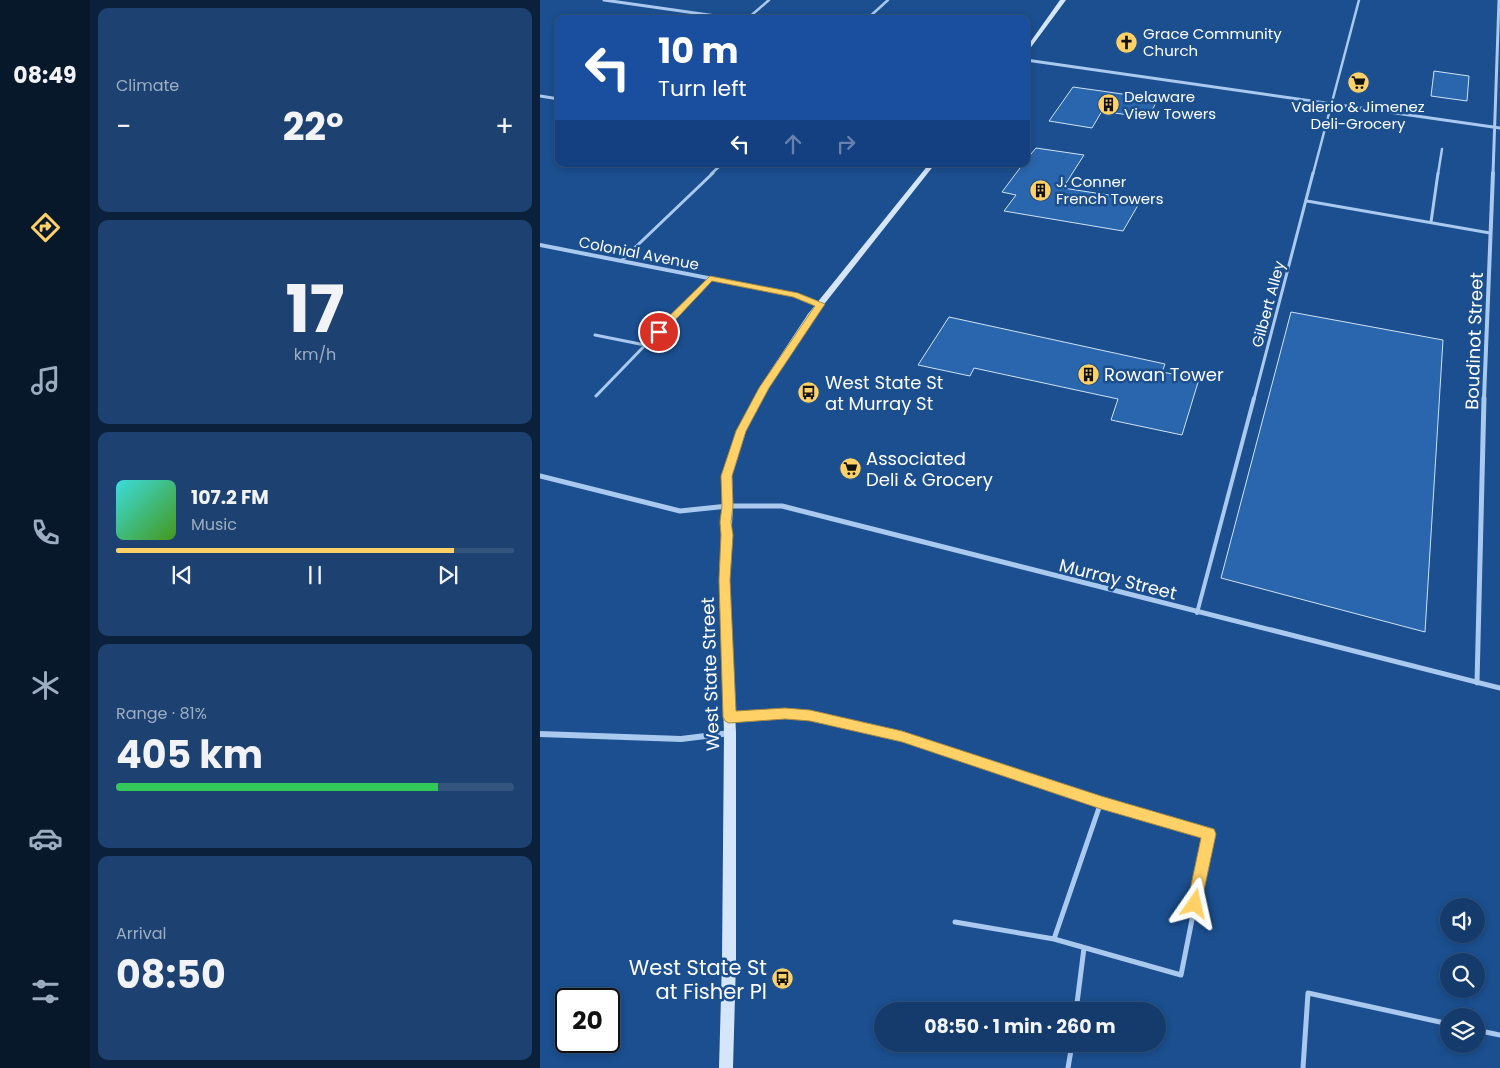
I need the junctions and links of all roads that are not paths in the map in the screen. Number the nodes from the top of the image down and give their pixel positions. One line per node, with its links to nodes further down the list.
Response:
1 (604, 0): 8 (street)
2 (652, 0): 8 (street)
3 (769, 0): 10 (lane)
4 (888, 0): 11 (lane)
5 (1063, 0): 12 (street)
6 (1359, 0): 16 (lane, Gilbert Alley)
7 (1499, 0): 17 (street, Boudinot Street)
8 (645, 6): 9 (street)
9 (709, 15)
10 (752, 15)
11 (871, 15)
12 (1030, 46)
13 (1030, 61): 16 (street)
14 (540, 96): 15 (street)
15 (555, 98)
16 (1332, 104): 17 (street); 21 (lane, Gilbert Alley)
17 (1498, 127): 23 (street, Boudinot Street)
18 (1442, 149): 22 (lane)
19 (719, 167): 25 (lane)
20 (930, 167): 27 (street, West State Street)
21 (1307, 201): 22 (lane); 33 (lane, Gilbert Alley)
22 (1431, 222): 23 (lane)
23 (1490, 233): 34 (street, Boudinot Street)
24 (540, 245): 25 (street, Colonial Avenue)
25 (621, 261): 26 (street, Colonial Avenue)
26 (710, 278): 27 (street, Colonial Avenue); 29 (lane)
27 (820, 304): 32 (street, West State Street)
28 (594, 335): 29 (lane)
29 (645, 346): 30 (lane)
30 (596, 396)
31 (540, 476): 32 (street, Murray Street)
32 (728, 506): 33 (street, Murray Street); 36 (street, West State Street)
33 (1197, 613): 34 (street, Murray Street)
34 (1477, 682): 35 (street, Murray Street)
35 (1500, 688)
36 (729, 717): 37 (street, West State Street); 39 (lane)
37 (730, 733): 38 (street); 48 (street, West State Street)
38 (540, 734)
39 (1101, 802): 41 (lane); 42 (lane)
40 (955, 922): 41 (lane)
41 (1054, 939): 42 (lane)
42 (1084, 948): 43 (lane)
43 (1077, 1002)
44 (1440, 1022): 50 (lane)
45 (1485, 1032): 46 (lane)
46 (1500, 1035)
47 (1071, 1052): 49 (lane)
48 (726, 1068)
49 (1068, 1068)
50 (1303, 1068)

